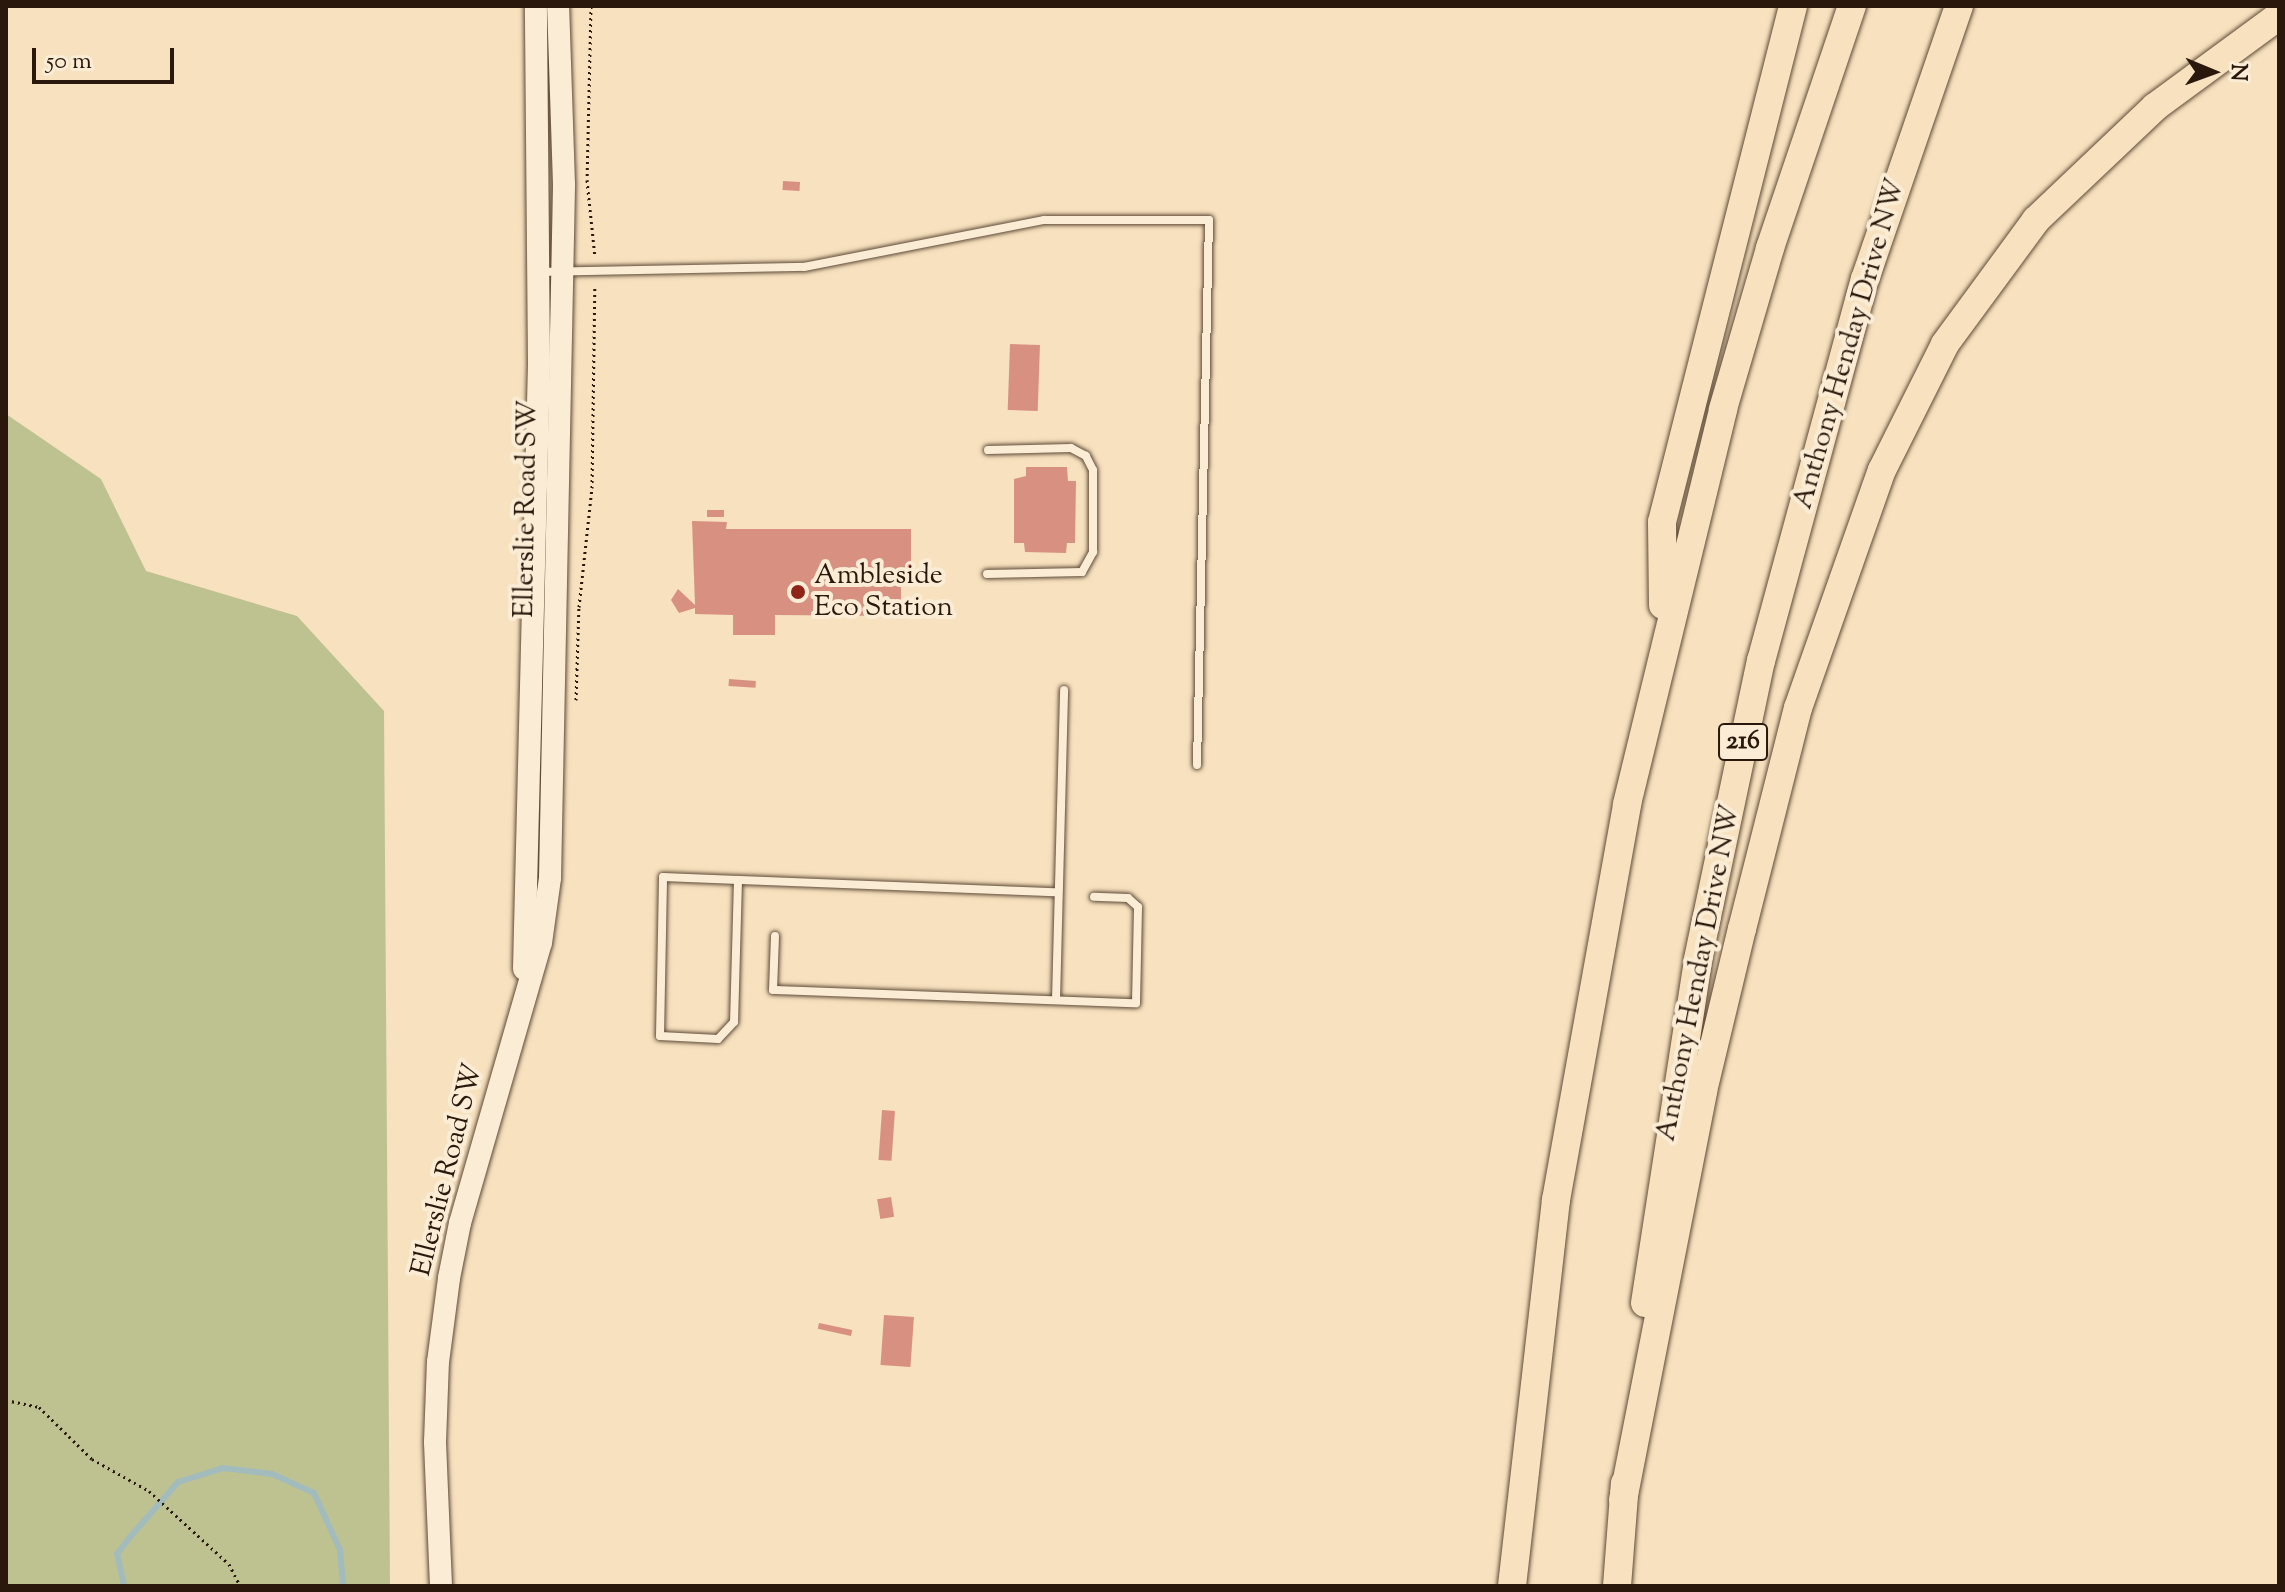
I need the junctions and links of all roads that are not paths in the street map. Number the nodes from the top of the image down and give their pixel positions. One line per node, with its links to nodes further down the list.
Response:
1 (536, 6): 7 (main road, Ellerslie Road SW)
2 (558, 6): 8 (main road, Ellerslie Road SW)
3 (1793, 6): 11 (highway)
4 (1852, 6): 11 (highway)
5 (1959, 6): 20 (highway, Anthony Henday Drive NW / 216)
6 (2279, 16): 20 (highway)
7 (539, 272): 8 (lane); 19 (main road, Ellerslie Road SW)
8 (562, 272): 13 (lane); 19 (main road, Ellerslie Road SW)
9 (988, 450): 10 (lane)
10 (987, 574)
11 (1663, 643): 22 (highway)
12 (1064, 690): 15 (lane)
13 (1197, 765)
14 (738, 880): 14 (lane); 15 (lane)
15 (1057, 892): 18 (lane)
16 (1094, 897): 18 (lane)
17 (775, 936): 18 (lane)
18 (1056, 1000)
19 (522, 1009): 21 (main road, Ellerslie Road SW)
20 (1623, 1500): 23 (highway, Anthony Henday Drive NW / 216)
21 (441, 1586)
22 (1512, 1586)
23 (1617, 1586)

